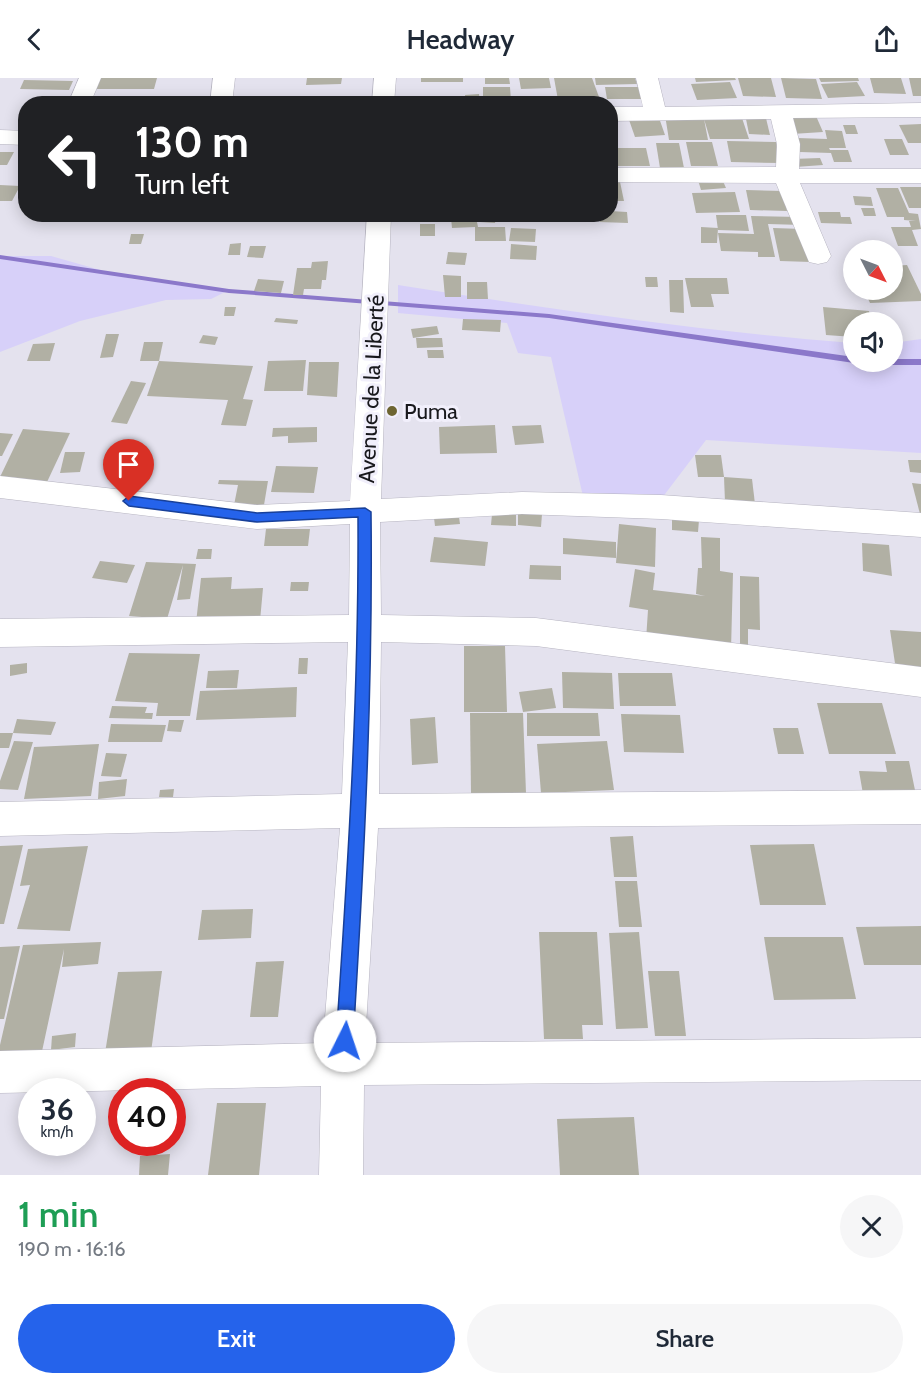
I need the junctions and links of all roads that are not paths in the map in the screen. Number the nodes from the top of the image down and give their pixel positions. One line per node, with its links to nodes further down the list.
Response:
1 (90, 78): 5 (street)
2 (224, 78): 6 (street)
3 (385, 78): 7 (street)
4 (647, 78): 10 (street)
5 (82, 96)
6 (223, 96)
7 (384, 96)
8 (921, 110): 9 (street)
9 (780, 112): 10 (street); 15 (street)
10 (655, 113): 11 (street)
11 (618, 114)
12 (0, 137): 13 (street)
13 (18, 138)
14 (618, 175): 15 (street)
15 (785, 175): 16 (street); 18 (street)
16 (921, 176)
17 (379, 222): 20 (street, Avenue de la Liberté)
18 (818, 256)
19 (0, 487): 20 (street)
20 (365, 512): 21 (street); 22 (street, Avenue de la Liberté)
21 (921, 525)
22 (365, 628): 23 (street); 24 (street); 26 (street, Avenue de la Liberté)
23 (0, 633)
24 (921, 682)
25 (921, 807): 26 (street)
26 (360, 811): 27 (street); 29 (street, Avenue de la Liberté)
27 (0, 819)
28 (921, 1059): 29 (street)
29 (343, 1064): 30 (street); 31 (street, Avenue de la Liberté)
30 (0, 1072)
31 (341, 1175)

